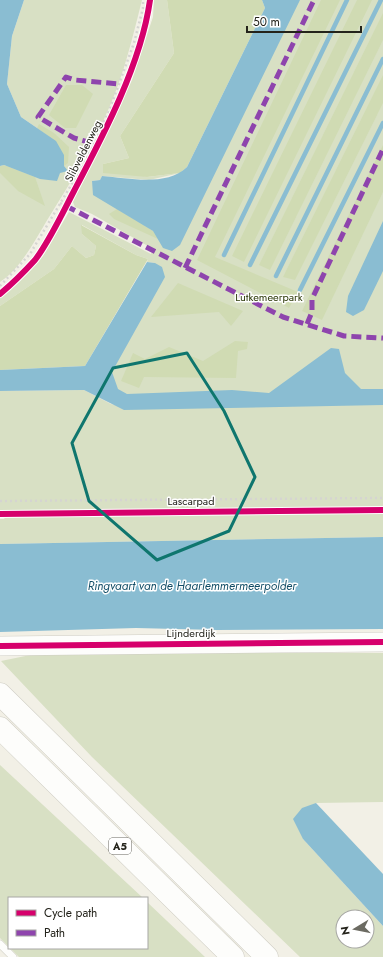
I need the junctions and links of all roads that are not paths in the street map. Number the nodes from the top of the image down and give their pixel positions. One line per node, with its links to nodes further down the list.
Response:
1 (383, 642): 2 (street, Lijnderdijk)
2 (0, 646)
3 (0, 694): 8 (highway, A5)
4 (4, 731): 7 (highway, A5)
5 (0, 944): 6 (lane)
6 (13, 957)
7 (233, 957)
8 (267, 957)

